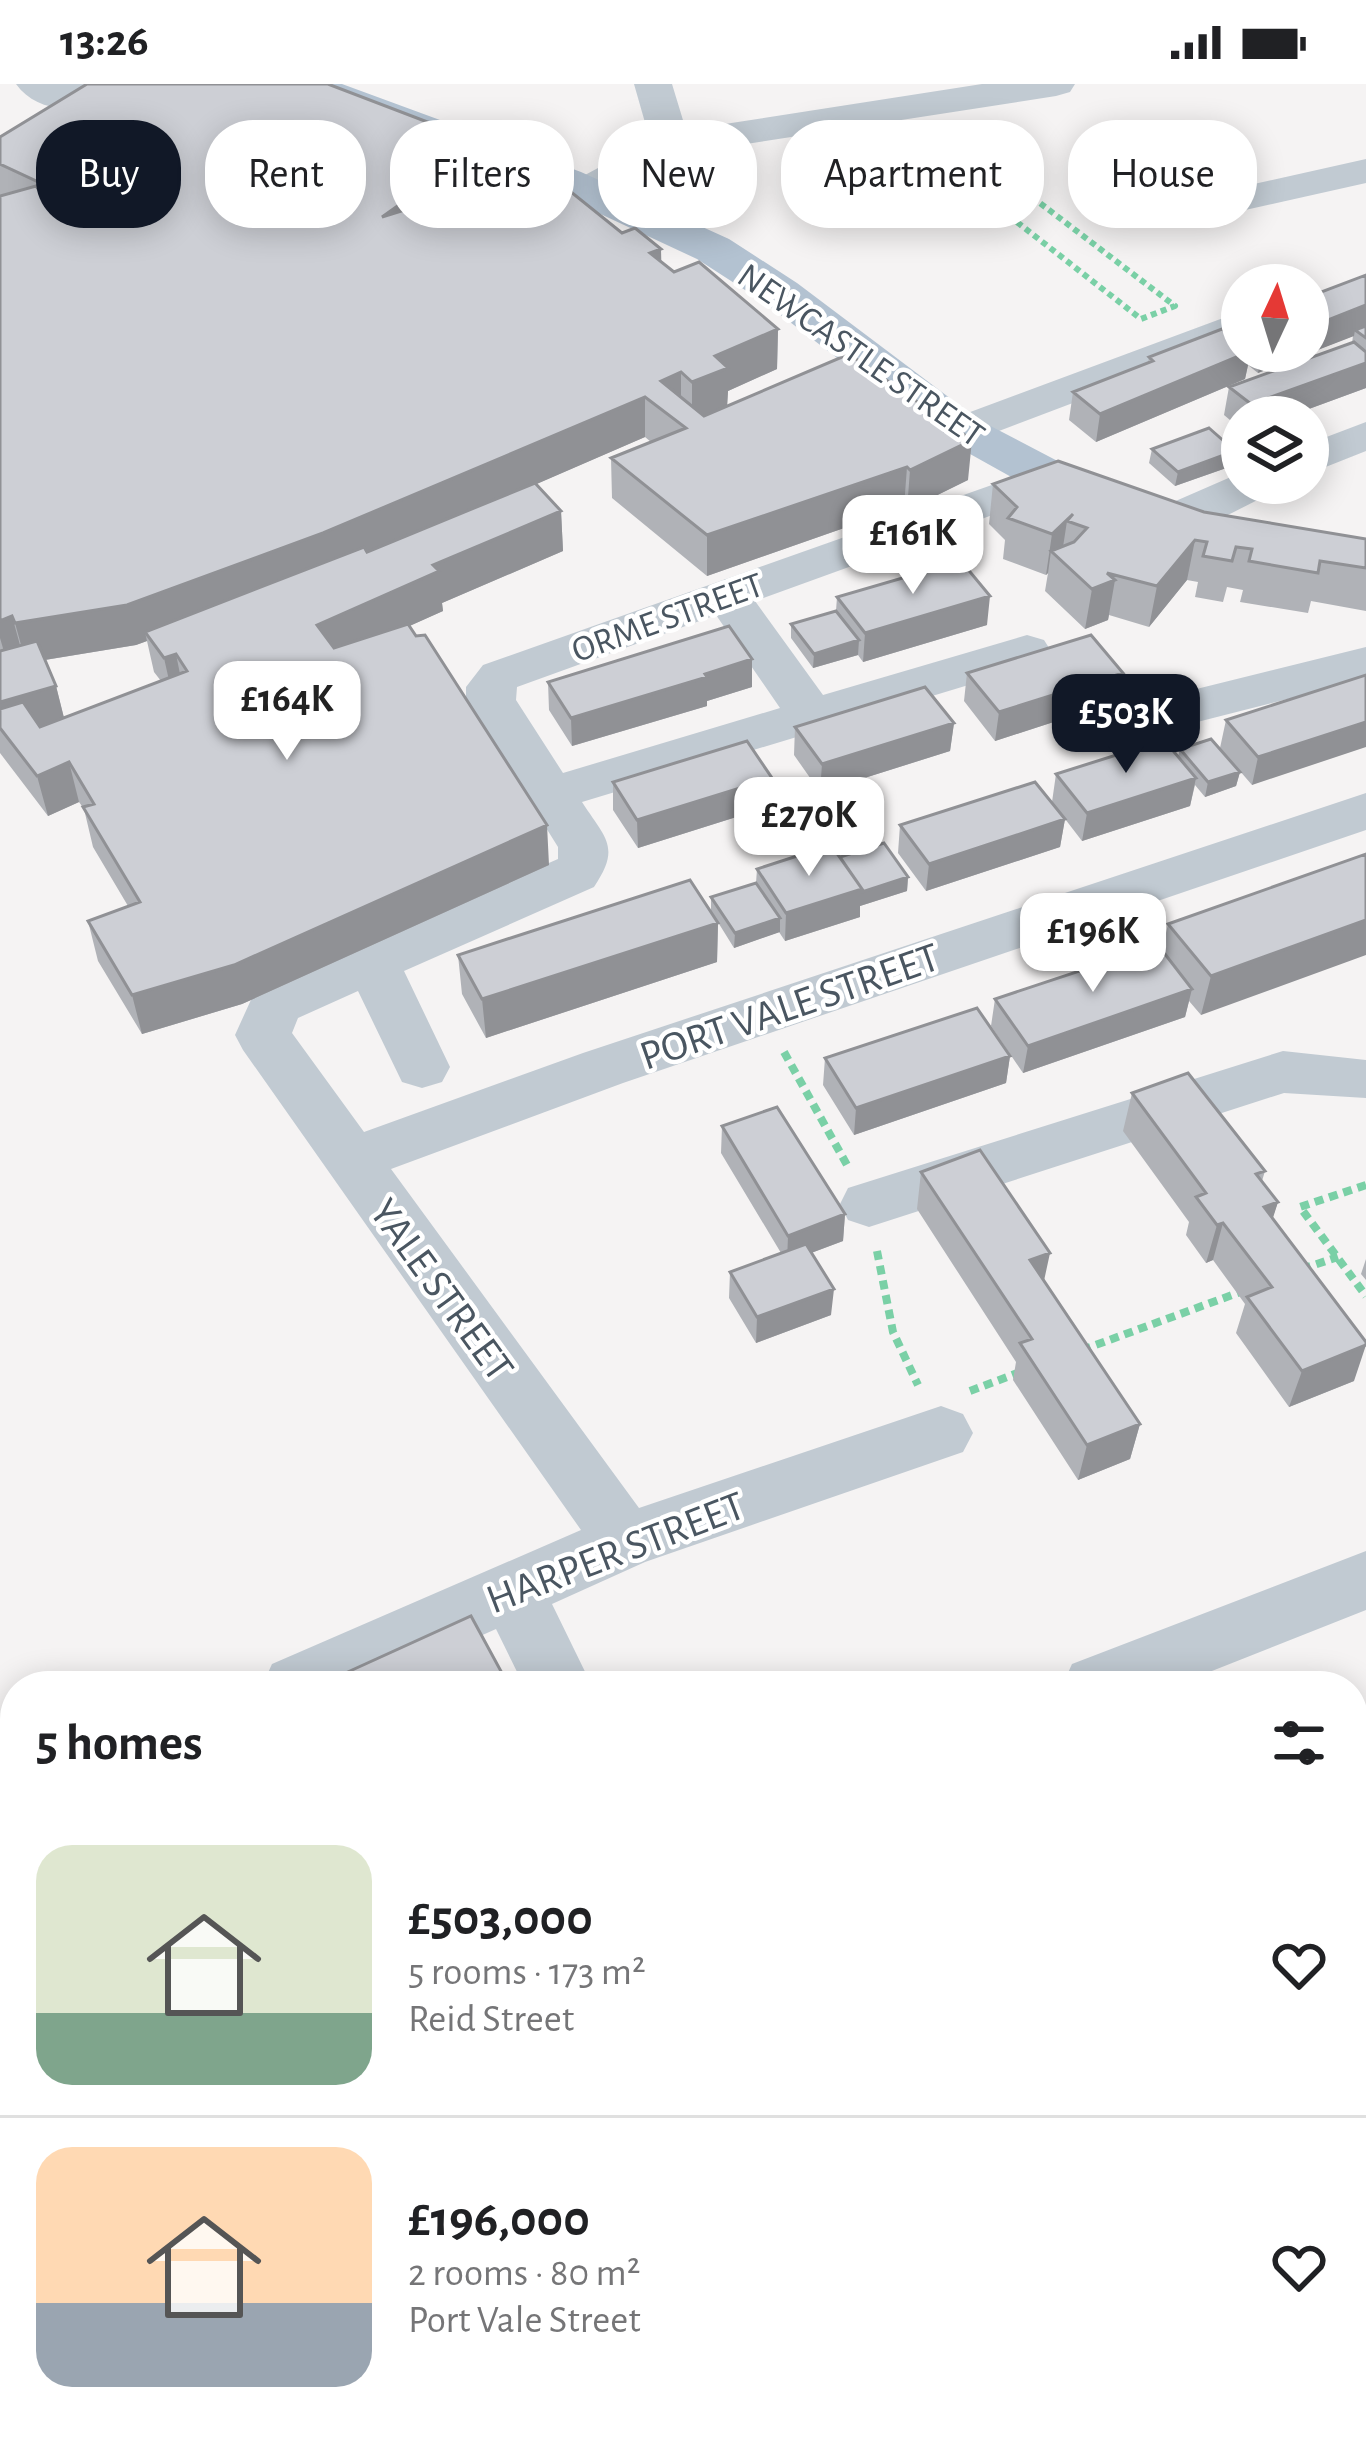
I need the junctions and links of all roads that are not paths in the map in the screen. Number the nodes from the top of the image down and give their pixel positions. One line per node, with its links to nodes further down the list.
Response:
1 (34, 84): 5 (street)
2 (303, 84): 10 (main road, NEWCASTLE STREET)
3 (653, 84): 6 (street)
4 (1056, 84): 7 (street)
5 (82, 92)
6 (664, 120)
7 (757, 131)
8 (1366, 171): 11 (street)
9 (598, 184): 10 (street)
10 (586, 191): 15 (main road, NEWCASTLE STREET)
11 (1257, 196)
12 (1160, 312): 14 (street)
13 (1221, 332): 14 (street)
14 (1196, 341): 15 (street)
15 (962, 430): 18 (main road, NEWCASTLE STREET)
16 (1366, 435): 17 (street)
17 (1329, 451)
18 (1051, 478): 20 (main road, NEWCASTLE STREET); 22 (street, ORME STREET)
19 (1221, 498): 20 (street)
20 (1171, 520): 21 (main road, NEWCASTLE STREET)
21 (1236, 534)
22 (725, 595): 25 (street); 29 (street, ORME STREET)
23 (1027, 651): 25 (street)
24 (1366, 663): 26 (street)
25 (812, 716): 27 (street)
26 (1154, 716)
27 (581, 785)
28 (1366, 811): 32 (street, PORT VALE STREET)
29 (371, 962): 30 (street); 32 (street, YALE STREET)
30 (422, 1067)
31 (1363, 1082): 33 (street)
32 (351, 1160): 35 (street, YALE STREET)
33 (869, 1204)
34 (946, 1415): 35 (street, HARPER STREET)
35 (625, 1541): 37 (street, HARPER STREET)
36 (1366, 1580): 40 (street)
37 (511, 1590): 38 (street, HARPER STREET); 39 (street)
38 (330, 1671)
39 (551, 1671)
40 (1134, 1671)

